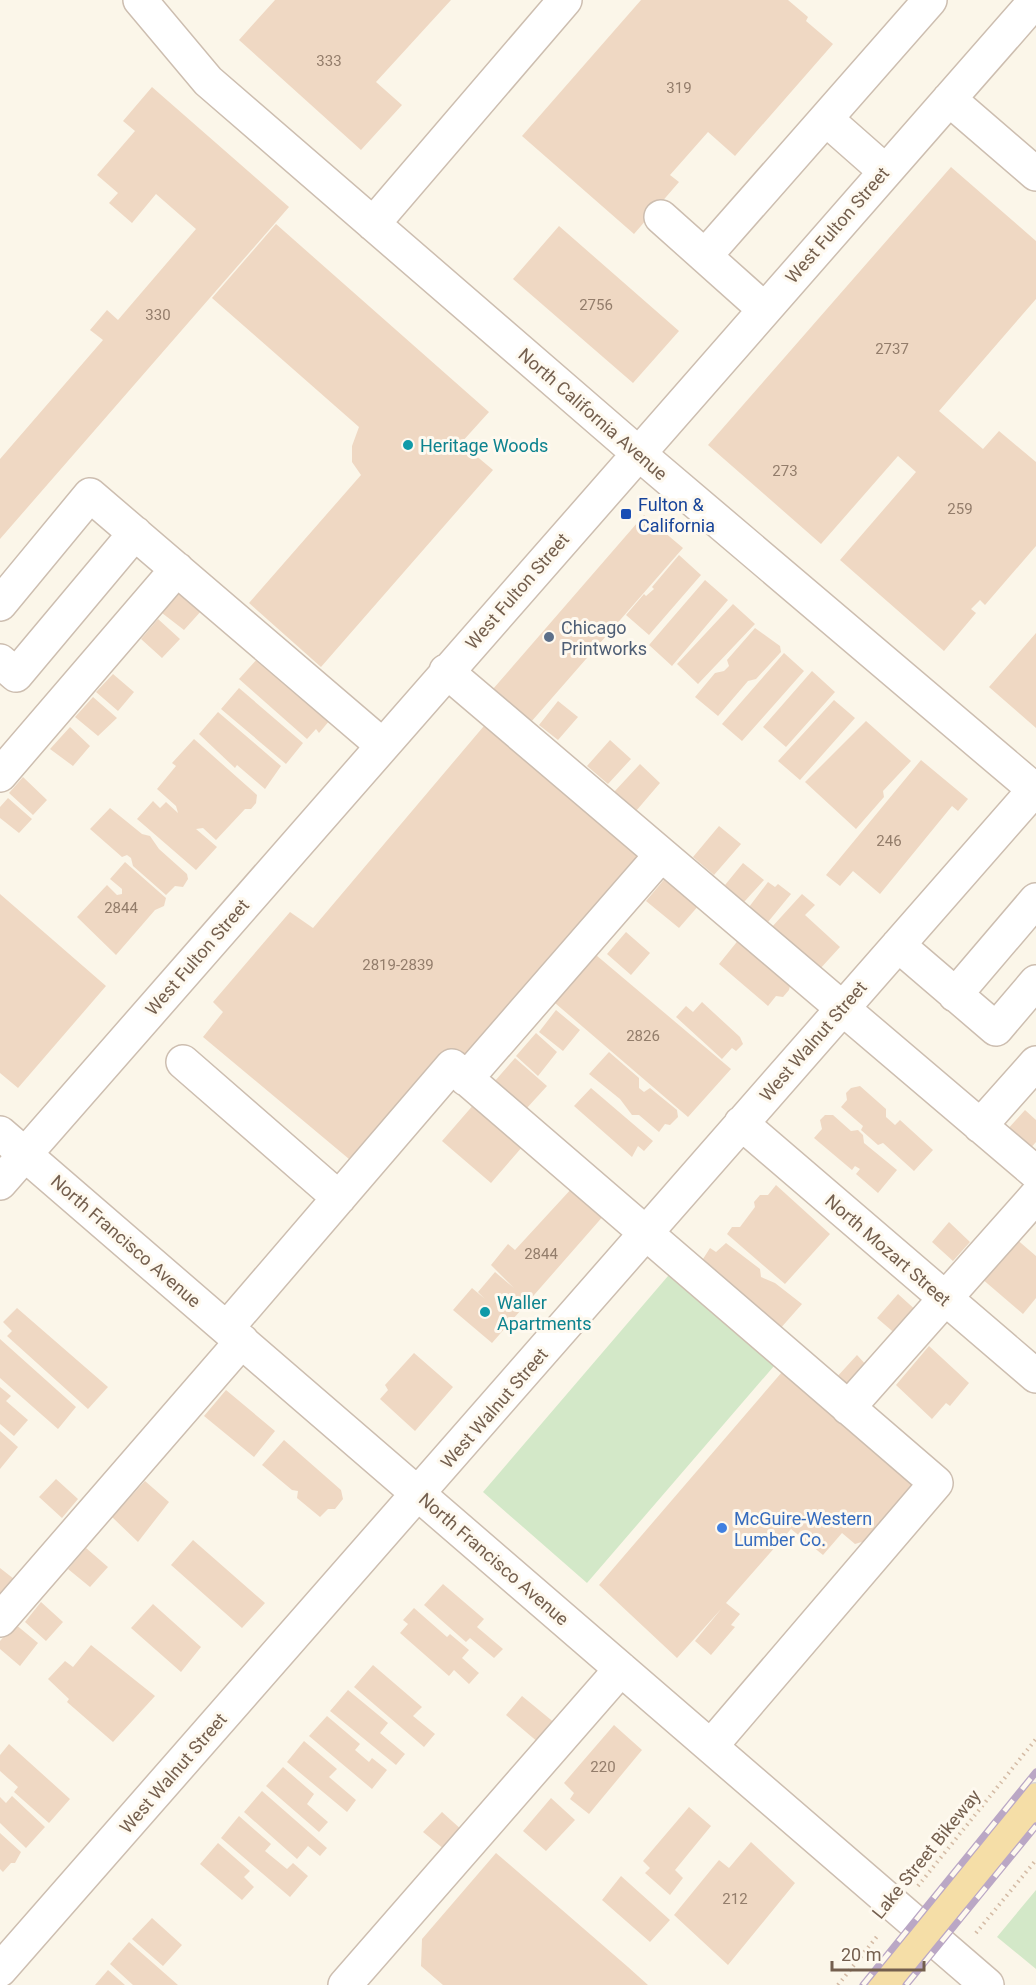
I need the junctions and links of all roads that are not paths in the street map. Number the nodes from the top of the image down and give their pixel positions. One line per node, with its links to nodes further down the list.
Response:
1 (140, 0): 10 (street, North California Avenue)
2 (565, 0): 10 (street)
3 (930, 0): 6 (street)
4 (1036, 0): 5 (street, West Fulton Street)
5 (949, 99): 7 (street, West Fulton Street); 8 (street)
6 (826, 119): 7 (street); 11 (street)
7 (885, 171): 12 (street, West Fulton Street)
8 (1036, 174)
9 (661, 217): 11 (street)
10 (373, 224): 13 (street, North California Avenue)
11 (705, 256): 12 (street)
12 (764, 309): 13 (street, West Fulton Street)
13 (638, 453): 18 (street, West Fulton Street); 21 (street, North California Avenue)
14 (135, 533): 15 (street); 16 (street); 17 (street)
15 (177, 569): 19 (street); 20 (street)
16 (0, 604)
17 (0, 661)
18 (446, 671): 19 (street, West Fulton Street); 22 (street)
19 (382, 745): 34 (street, West Fulton Street)
20 (0, 775)
21 (1035, 791): 24 (street, West Walnut Street)
22 (662, 855): 27 (street); 30 (street)
23 (1036, 900): 26 (street)
24 (898, 945): 26 (street); 27 (street, West Walnut Street)
25 (1036, 982): 26 (street)
26 (955, 995)
27 (842, 1008): 31 (street, West Walnut Street); 32 (street)
28 (183, 1062): 38 (street)
29 (1036, 1063): 32 (street)
30 (466, 1079): 38 (street); 39 (street)
31 (741, 1123): 39 (street, West Walnut Street); 40 (street, North Mozart Street)
32 (980, 1126): 35 (street)
33 (0, 1133): 34 (street, North Francisco Avenue)
34 (25, 1154): 36 (street, West Fulton Street); 41 (street, North Francisco Avenue)
35 (1036, 1173)
36 (0, 1183)
37 (1036, 1196): 40 (street)
38 (339, 1198): 41 (street)
39 (645, 1234): 43 (street); 44 (street, West Walnut Street)
40 (945, 1299): 42 (street, North Mozart Street); 43 (street)
41 (234, 1335): 44 (street, North Francisco Avenue); 45 (street)
42 (1036, 1376)
43 (848, 1408): 47 (street)
44 (418, 1494): 46 (street, North Francisco Avenue); 50 (street, West Walnut Street)
45 (0, 1620)
46 (621, 1669): 47 (street, North Francisco Avenue); 51 (street)
47 (711, 1746): 49 (street, North Francisco Avenue)
48 (1036, 1800): 49 (main road)
49 (928, 1933): 52 (main road); 53 (street, North Francisco Avenue)
50 (0, 1970)
51 (345, 1985)
52 (885, 1985)
53 (987, 1985)

